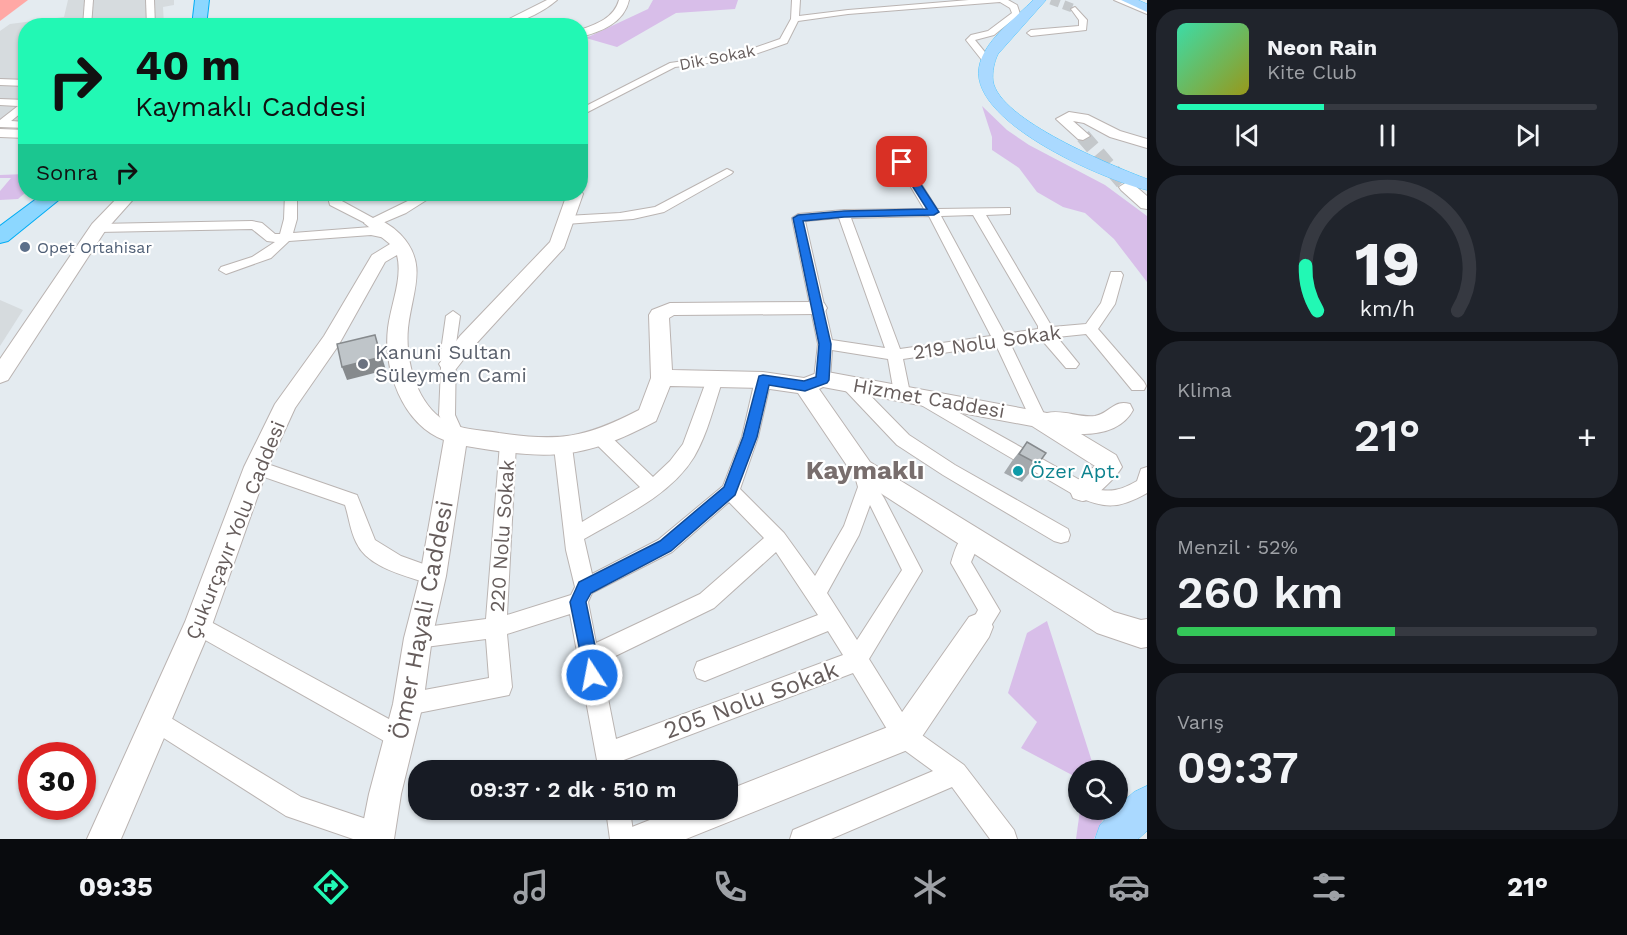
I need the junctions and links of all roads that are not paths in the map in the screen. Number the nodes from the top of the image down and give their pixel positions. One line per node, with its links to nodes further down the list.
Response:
1 (89, 0): 14 (street)
2 (150, 0): 15 (street)
3 (202, 0): 16 (highway)
4 (214, 0): 17 (highway)
5 (553, 0): 18 (street)
6 (624, 0): 21 (street)
7 (796, 0): 19 (street)
8 (1001, 0): 19 (street); 23 (street)
9 (1118, 0): 13 (street)
10 (1127, 0): 13 (main road)
11 (1048, 9): 20 (street); 22 (main road); 24 (main road)
12 (1075, 9): 20 (street)
13 (1147, 10)
14 (88, 18)
15 (151, 18)
16 (200, 18)
17 (213, 18)
18 (517, 18)
19 (795, 19): 30 (street, Dik Sokak)
20 (1064, 29): 22 (street)
21 (588, 30)
22 (1031, 33): 40 (main road)
23 (974, 44): 24 (street); 25 (street)
24 (1000, 44): 25 (main road)
25 (988, 62): 41 (main road)
26 (5, 82): 27 (street)
27 (0, 90)
28 (0, 102): 29 (street)
29 (18, 103)
30 (588, 109)
31 (18, 112): 33 (street)
32 (18, 127): 33 (street)
33 (0, 130): 34 (street); 35 (street)
34 (18, 133)
35 (18, 136)
36 (1083, 136): 37 (street)
37 (1147, 144)
38 (902, 162): 53 (street)
39 (727, 172): 55 (street)
40 (1147, 178)
41 (1147, 185)
42 (1127, 187): 50 (street)
43 (29, 201): 56 (highway)
44 (47, 201): 59 (highway)
45 (123, 201): 57 (street)
46 (291, 201): 60 (street)
47 (334, 201): 58 (street)
48 (418, 201): 58 (street)
49 (573, 201): 55 (street)
50 (1147, 204)
51 (977, 211): 52 (street); 53 (street); 66 (street)
52 (1006, 211)
53 (934, 212): 54 (street); 67 (street)
54 (844, 214): 63 (street); 69 (street)
55 (566, 220): 70 (street)
56 (0, 222)
57 (98, 228): 60 (street); 72 (street)
58 (388, 234): 60 (street); 82 (street); 86 (street, Çukurçayır Yolu Caddesi)
59 (0, 236)
60 (286, 237): 61 (street)
61 (226, 270)
62 (1116, 275): 65 (street)
63 (817, 308): 68 (street); 73 (street)
64 (453, 316): 70 (street)
65 (1090, 329): 66 (street, 219 Nolu Sokak); 78 (street)
66 (1045, 333): 67 (street, 219 Nolu Sokak); 71 (street)
67 (1002, 340): 69 (street, 219 Nolu Sokak); 81 (street)
68 (825, 344): 69 (street, 219 Nolu Sokak); 76 (street)
69 (895, 355): 79 (street)
70 (449, 364): 82 (street)
71 (1071, 364)
72 (1, 374)
73 (662, 378): 74 (street, Hizmet Caddesi); 83 (street)
74 (715, 379): 75 (street, Hizmet Caddesi); 89 (street)
75 (763, 380): 76 (street, Hizmet Caddesi); 90 (street)
76 (814, 383): 77 (street, Hizmet Caddesi); 88 (street)
77 (850, 385): 79 (street, Hizmet Caddesi); 93 (street)
78 (1137, 386)
79 (910, 394): 81 (street, Hizmet Caddesi); 91 (street)
80 (1122, 410): 81 (street)
81 (1038, 418): 91 (street, Hizmet Caddesi)
82 (456, 435): 84 (street); 96 (street, Ömer Hayali Caddesi)
83 (601, 438): 85 (street); 89 (street)
84 (508, 444): 85 (street); 102 (street, 220 Nolu Sokak)
85 (563, 447): 92 (street)
86 (256, 467): 96 (street); 100 (street, Çukurçayır Yolu Caddesi)
87 (1147, 474): 91 (street)
88 (865, 478): 95 (street); 97 (street); 106 (street, 205 Nolu Sokak)
89 (652, 488): 92 (street)
90 (730, 491): 94 (street); 98 (street)
91 (1082, 491)
92 (575, 535): 98 (street)
93 (1061, 535)
94 (777, 539): 97 (street); 105 (street)
95 (972, 539): 101 (street); 103 (street)
96 (434, 576): 104 (street, Ömer Hayali Caddesi)
97 (816, 593): 99 (street)
98 (581, 595): 102 (street); 105 (street)
99 (832, 619): 106 (street); 107 (street)
100 (198, 625): 109 (street, Çukurçayır Yolu Caddesi); 111 (street)
101 (979, 627): 110 (street)
102 (496, 628): 104 (street); 108 (street, 220 Nolu Sokak)
103 (1147, 633)
104 (418, 638): 108 (street, Ömer Hayali Caddesi)
105 (589, 657): 112 (street)
106 (856, 661): 110 (street); 113 (street, 205 Nolu Sokak)
107 (705, 670)
108 (408, 704): 111 (street, Ömer Hayali Caddesi)
109 (156, 720): 119 (street); 120 (street, Çukurçayır Yolu Caddesi)
110 (904, 736): 114 (street); 115 (street)
111 (401, 738): 119 (street, Ömer Hayali Caddesi)
112 (610, 760)
113 (615, 760)
114 (956, 773): 123 (street); 124 (street)
115 (738, 802)
116 (1147, 805): 125 (main road)
117 (619, 820): 121 (street)
118 (692, 820): 122 (street)
119 (378, 837)
120 (104, 839)
121 (622, 839)
122 (644, 839)
123 (802, 839)
124 (1005, 839)
125 (1114, 839)

